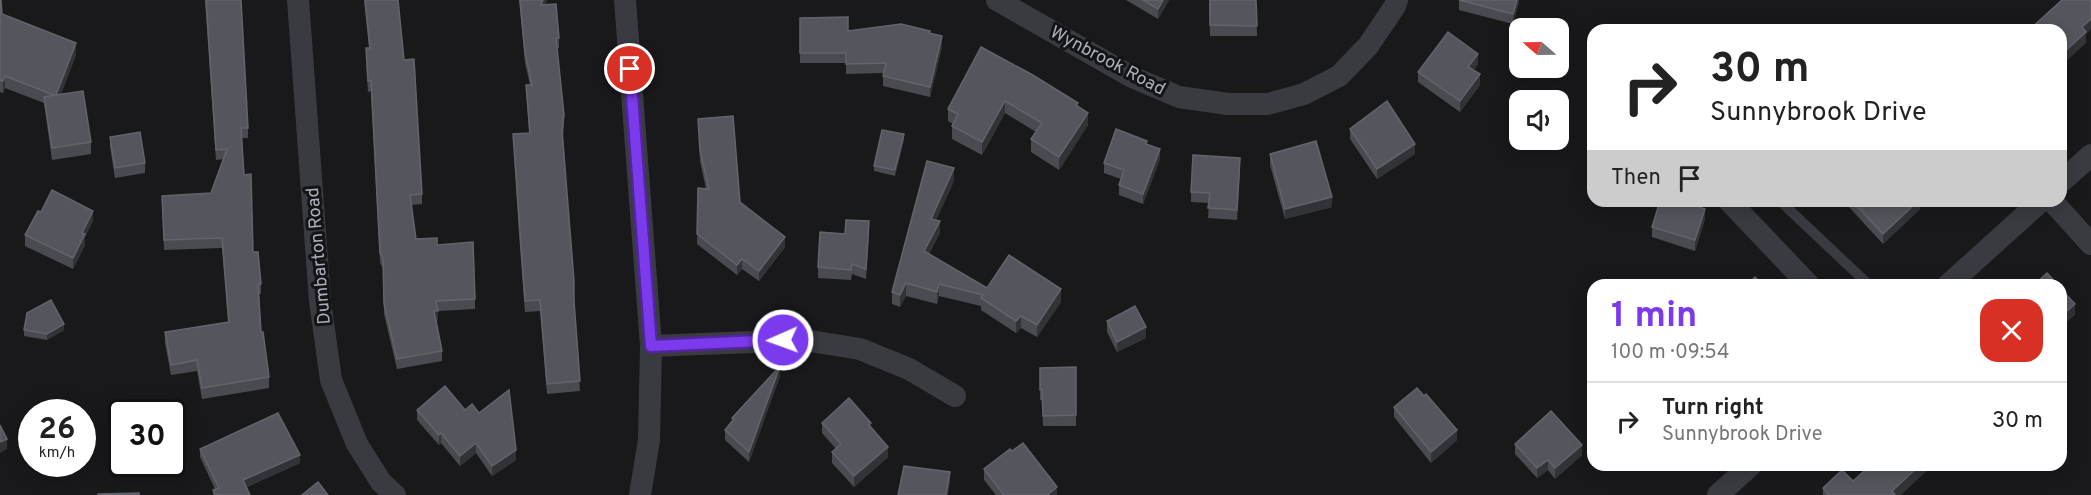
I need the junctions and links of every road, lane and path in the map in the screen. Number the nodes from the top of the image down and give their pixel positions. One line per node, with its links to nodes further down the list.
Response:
1 (298, 0): 18 (street, Dumbarton Road)
2 (624, 0): 15 (street)
3 (997, 0): 4 (street, Wynbrook Road)
4 (1397, 0)
5 (2091, 155): 6 (street)
6 (2067, 177)
7 (1734, 207): 12 (street)
8 (1786, 207): 13 (lane)
9 (2034, 207): 14 (street)
10 (2057, 207): 11 (street)
11 (2091, 244)
12 (1803, 279)
13 (1863, 279)
14 (1955, 279)
15 (651, 346): 16 (street); 19 (street)
16 (955, 396)
17 (1744, 471): 20 (street)
18 (395, 495)
19 (640, 495)
20 (1718, 495)

